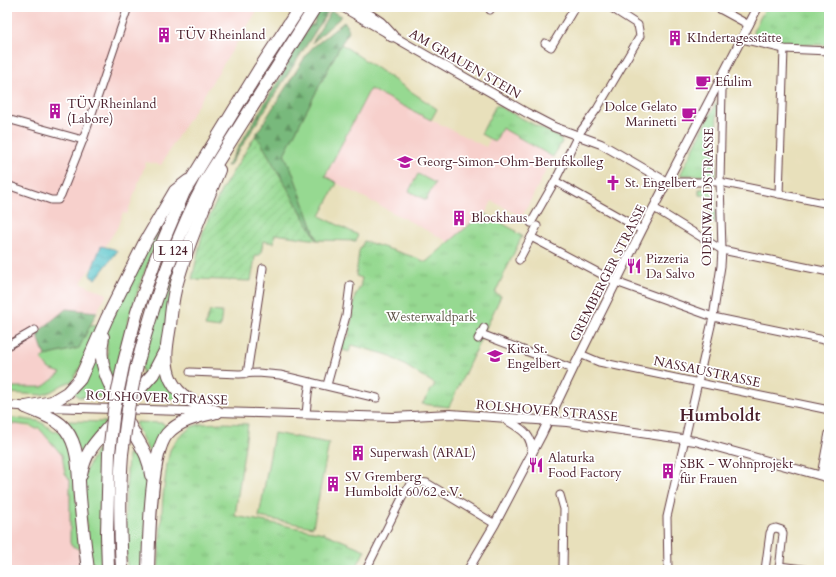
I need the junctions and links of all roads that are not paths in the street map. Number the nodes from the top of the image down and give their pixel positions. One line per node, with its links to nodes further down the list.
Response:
1 (128, 7): 19 (street)
2 (300, 7): 21 (highway, L 124)
3 (315, 7): 20 (highway, L 124)
4 (342, 7): 11 (street, AM GRAUEN STEIN)
5 (358, 7): 11 (highway)
6 (575, 7): 13 (street)
7 (610, 7): 18 (street)
8 (716, 7): 10 (street)
9 (758, 7): 10 (street, GREMBERGER STRASSE)
10 (749, 25): 12 (street, GREMBERGER STRASSE)
11 (392, 36): 18 (street, AM GRAUEN STEIN)
12 (742, 39): 14 (street); 16 (street, GREMBERGER STRASSE)
13 (545, 43)
14 (784, 50): 15 (street); 26 (street)
15 (829, 51)
16 (718, 85): 23 (street, GREMBERGER STRASSE); 24 (street, ODENWALDSTRASSE)
17 (7, 119): 19 (street)
18 (578, 135): 22 (street); 23 (street, AM GRAUEN STEIN)
19 (83, 140): 25 (street)
20 (230, 143): 43 (highway); 71 (highway, L 124, bridge)
21 (193, 177): 38 (highway); 70 (highway, L 124, bridge)
22 (555, 181): 29 (street); 30 (street)
23 (667, 182): 24 (street); 28 (street, GREMBERGER STRASSE)
24 (720, 182): 26 (street); 31 (street, ODENWALDSTRASSE)
25 (7, 185)
26 (779, 194): 27 (street)
27 (829, 204)
28 (654, 208): 29 (street, GREMBERGER STRASSE); 31 (street)
29 (642, 230): 35 (street, GREMBERGER STRASSE)
30 (531, 237): 32 (street); 35 (street)
31 (722, 250): 34 (street); 37 (street, ODENWALDSTRASSE)
32 (519, 260)
33 (263, 268): 47 (street)
34 (829, 272)
35 (616, 282): 37 (street); 44 (street, GREMBERGER STRASSE)
36 (350, 285): 50 (street)
37 (713, 317): 41 (street); 49 (street, ODENWALDSTRASSE)
38 (107, 318): 53 (highway); 54 (highway)
39 (35, 330): 42 (street)
40 (481, 334): 45 (street)
41 (829, 341)
42 (7, 346)
43 (166, 348): 54 (highway); 56 (highway)
44 (580, 354): 45 (street, GREMBERGER STRASSE); 49 (street, NASSAUSTRASSE)
45 (573, 369): 59 (street, GREMBERGER STRASSE)
46 (190, 372): 47 (street, ROLSHOVER STRASSE)
47 (247, 374): 48 (street, ROLSHOVER STRASSE)
48 (310, 382): 50 (street, ROLSHOVER STRASSE); 57 (street)
49 (698, 382): 55 (street, NASSAUSTRASSE); 61 (street, ODENWALDSTRASSE)
50 (327, 385): 51 (street, ROLSHOVER STRASSE)
51 (377, 398)
52 (7, 405): 53 (street, ROLSHOVER STRASSE)
53 (26, 407): 54 (street, ROLSHOVER STRASSE); 65 (highway)
54 (123, 409): 56 (street, ROLSHOVER STRASSE); 64 (highway); 65 (highway)
55 (829, 410)
56 (217, 412): 57 (street, ROLSHOVER STRASSE); 64 (highway)
57 (306, 414): 58 (street, ROLSHOVER STRASSE)
58 (503, 418): 59 (street, ROLSHOVER STRASSE); 62 (street)
59 (548, 421): 61 (street, ROLSHOVER STRASSE); 62 (street, GREMBERGER STRASSE)
60 (829, 433): 63 (street)
61 (685, 439): 63 (street, ROLSHOVER STRASSE); 76 (street, ODENWALDSTRASSE)
62 (532, 453): 67 (street, GREMBERGER STRASSE)
63 (825, 476)
64 (152, 492): 72 (highway)
65 (80, 494): 69 (highway)
66 (560, 495): 75 (street)
67 (494, 524): 73 (street); 74 (street, GREMBERGER STRASSE)
68 (779, 568): 77 (street); 78 (street)
69 (88, 570)
70 (108, 570)
71 (122, 570)
72 (148, 570)
73 (366, 570)
74 (468, 570)
75 (563, 570)
76 (668, 570)
77 (765, 570)
78 (810, 570)

